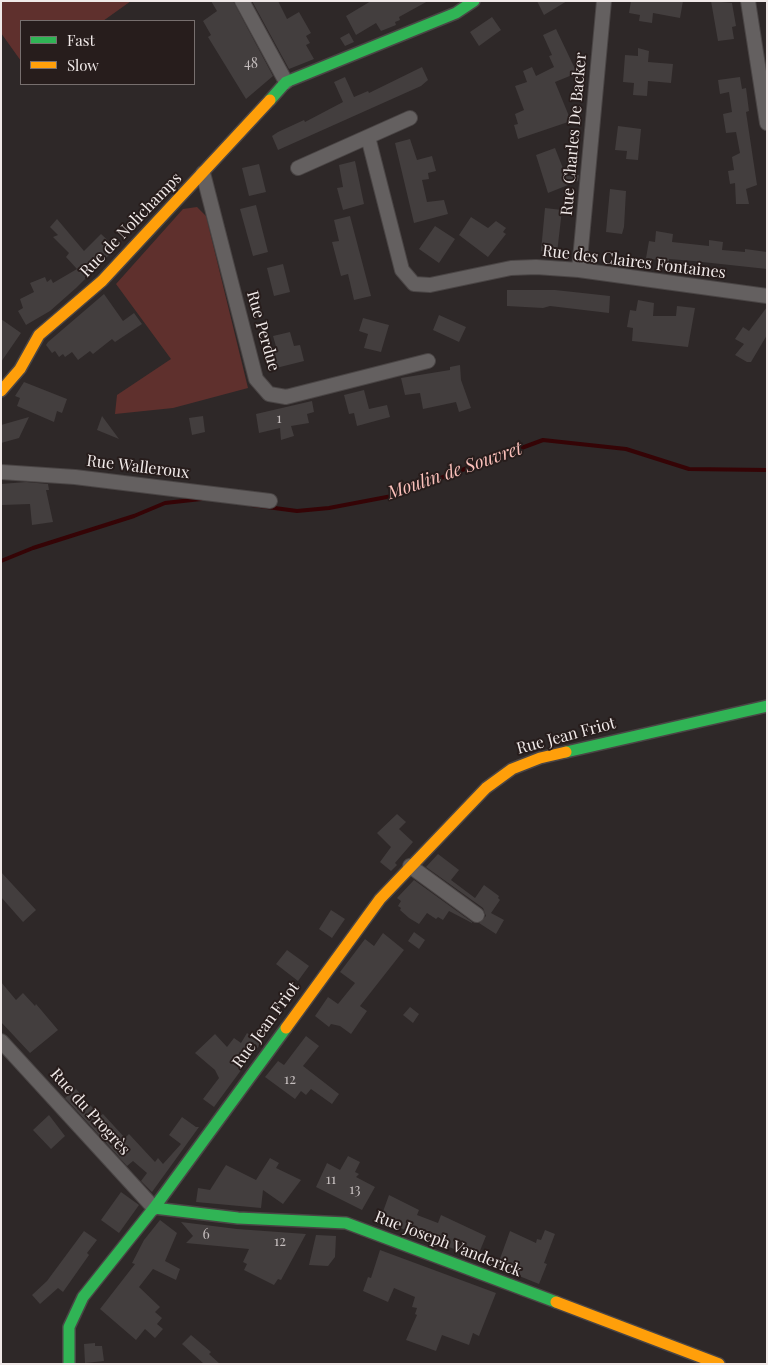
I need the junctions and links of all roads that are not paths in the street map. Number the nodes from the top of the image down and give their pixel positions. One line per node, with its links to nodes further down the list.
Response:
1 (242, 1): 5 (street)
2 (474, 1): 5 (street)
3 (604, 1): 11 (street, Rue Charles De Backer)
4 (748, 1): 7 (street)
5 (286, 82): 10 (street, Rue de Nolichamps)
6 (410, 118): 8 (street)
7 (767, 123)
8 (368, 137): 9 (street); 11 (street, Rue des Claires Fontaines)
9 (298, 168)
10 (203, 173): 13 (street, Rue Perdue); 14 (street, Rue de Nolichamps)
11 (579, 270): 12 (street, Rue des Claires Fontaines)
12 (767, 296)
13 (428, 361)
14 (1, 391)
15 (1, 472): 16 (street, Rue Walleroux)
16 (270, 501)
17 (767, 706): 18 (street, Rue Jean Friot)
18 (410, 866): 19 (street); 21 (street, Rue Jean Friot)
19 (477, 915)
20 (1, 1041): 21 (street, Rue du Progrès)
21 (154, 1208): 22 (street, Rue Jean Friot); 23 (street, Rue Joseph Vanderick)
22 (69, 1364)
23 (720, 1364)

